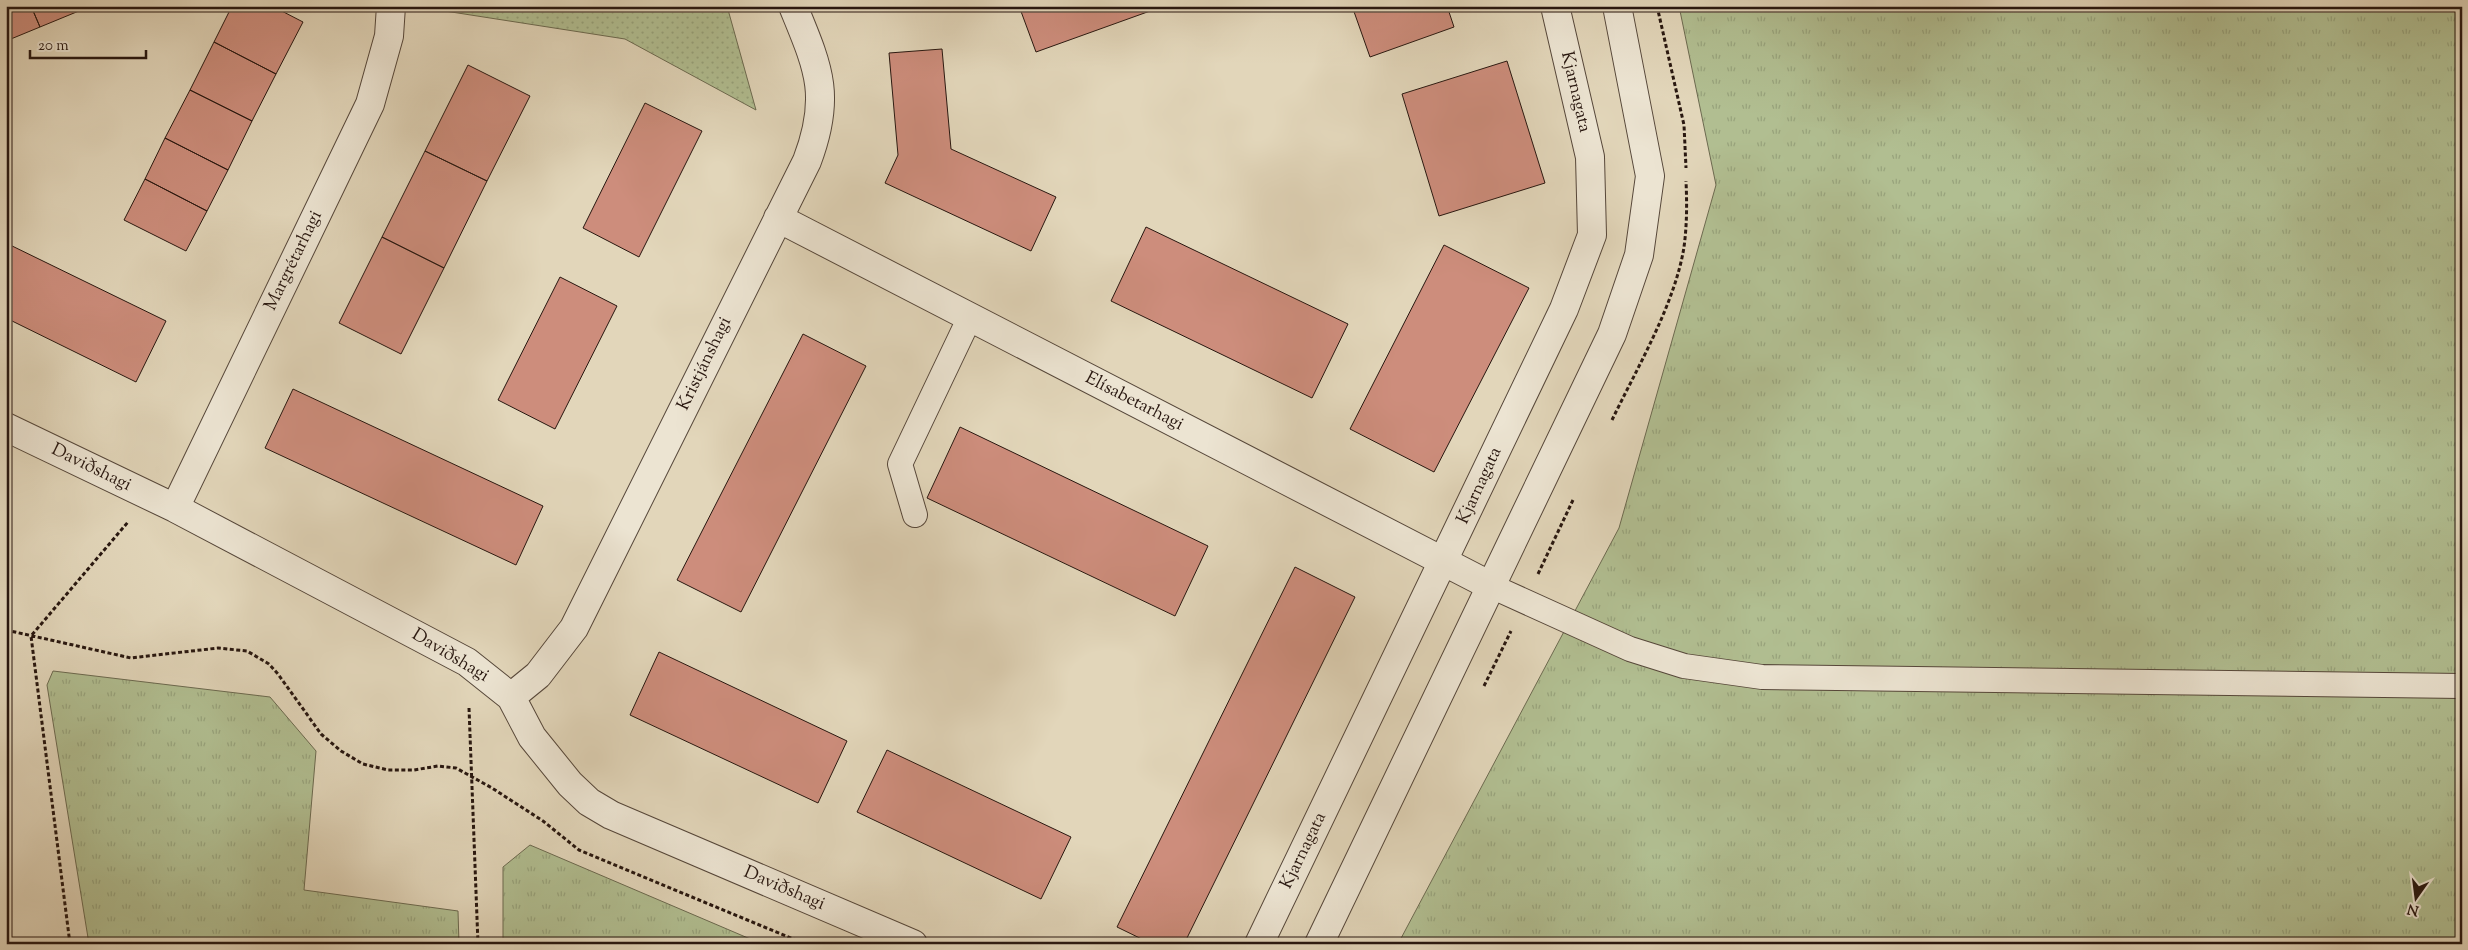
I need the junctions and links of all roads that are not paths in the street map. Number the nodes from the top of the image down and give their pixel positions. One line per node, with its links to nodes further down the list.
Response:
1 (391, 6): 8 (street, Margrétarhagi)
2 (793, 6): 5 (street, Kristjánshagi)
3 (1555, 6): 10 (street, Kjarnagata)
4 (1617, 6): 11 (street)
5 (778, 218): 6 (street, Elísabetarhagi); 13 (street, Kristjánshagi)
6 (970, 317): 9 (lane); 10 (street, Elísabetarhagi)
7 (6, 427): 8 (street, Daviðshagi)
8 (175, 508): 13 (street, Daviðshagi)
9 (915, 515)
10 (1444, 563): 11 (street, Elísabetarhagi); 15 (street, Kjarnagata)
11 (1491, 586): 12 (lane); 16 (street)
12 (2462, 686)
13 (511, 697): 14 (street, Daviðshagi)
14 (913, 944)
15 (1259, 944)
16 (1319, 944)

